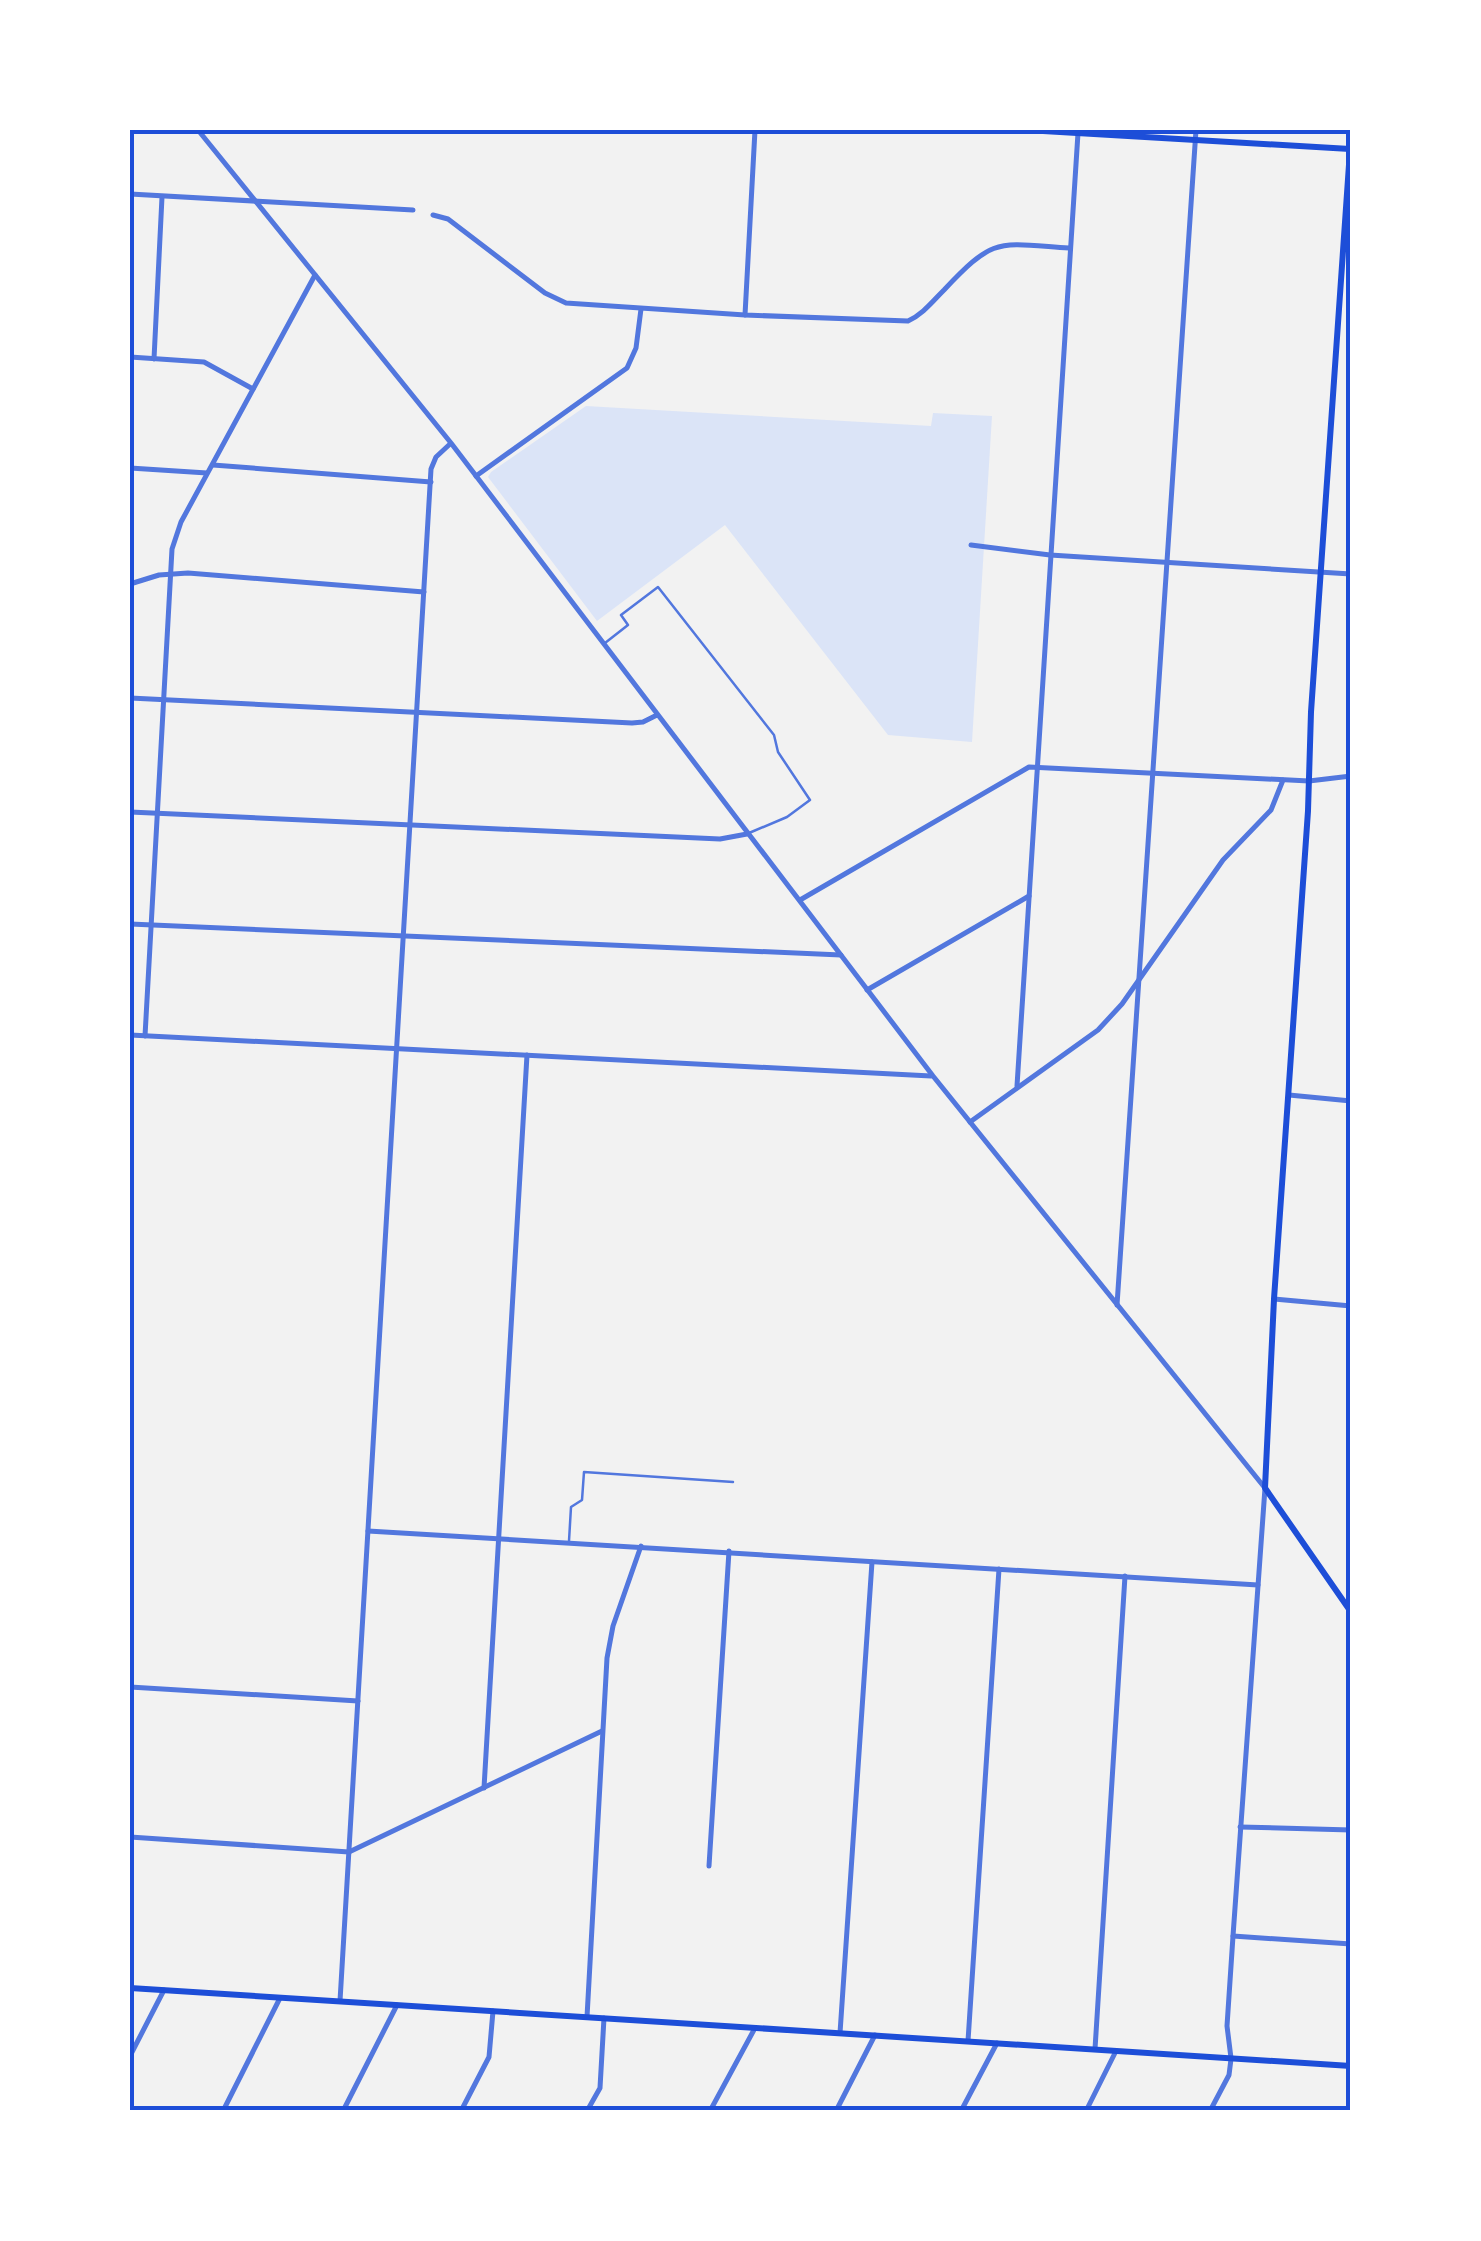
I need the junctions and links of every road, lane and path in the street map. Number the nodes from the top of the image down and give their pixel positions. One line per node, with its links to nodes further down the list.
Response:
1 (198, 130): 12 (street)
2 (755, 130): 18 (street)
3 (1026, 130): 5 (main road)
4 (1196, 130): 8 (street)
5 (1063, 131): 6 (main road)
6 (1078, 133): 8 (main road); 15 (street)
7 (1351, 136): 9 (main road)
8 (1196, 140): 9 (main road); 30 (street)
9 (1351, 149): 31 (main road)
10 (130, 194): 11 (street)
11 (162, 196): 12 (street); 20 (street)
12 (254, 202): 13 (street); 16 (street)
13 (413, 210)
14 (433, 214): 17 (street)
15 (1069, 248): 18 (street); 29 (street)
16 (316, 274): 21 (street); 22 (street)
17 (641, 310): 18 (street); 26 (street)
18 (745, 316)
19 (130, 357): 20 (street)
20 (154, 358): 21 (street)
21 (253, 389): 23 (street)
22 (451, 444): 26 (street); 27 (street)
23 (213, 464): 25 (street); 27 (street)
24 (130, 468): 25 (street)
25 (208, 473): 32 (street)
26 (476, 476): 36 (street)
27 (431, 482): 35 (street)
28 (971, 546): 29 (street)
29 (1050, 555): 30 (street); 41 (street)
30 (1166, 561): 31 (street); 42 (street)
31 (1320, 572): 33 (street); 45 (main road)
32 (170, 574): 34 (street); 35 (street); 38 (street)
33 (1351, 574)
34 (130, 584)
35 (424, 592): 39 (street)
36 (603, 645): 40 (street); 49 (lane)
37 (130, 698): 38 (street)
38 (164, 700): 39 (street); 47 (street)
39 (417, 714): 40 (street); 48 (street)
40 (656, 715): 49 (street)
41 (1037, 767): 42 (street); 50 (street); 51 (street)
42 (1154, 773): 44 (street); 56 (street)
43 (1351, 776): 45 (street)
44 (1282, 780): 45 (street); 56 (street)
45 (1310, 781): 64 (main road)
46 (130, 812): 47 (street)
47 (156, 813): 48 (street); 53 (street)
48 (411, 826): 49 (street); 54 (street)
49 (747, 834): 51 (street)
50 (1029, 896): 57 (street); 63 (street)
51 (800, 900): 55 (street)
52 (130, 924): 53 (street)
53 (150, 924): 54 (street); 59 (street)
54 (404, 937): 55 (street); 60 (street)
55 (842, 955): 57 (street)
56 (1139, 979): 63 (street); 68 (street)
57 (866, 990): 62 (street)
58 (130, 1035): 59 (street)
59 (145, 1036): 60 (street)
60 (398, 1048): 61 (street); 72 (street)
61 (527, 1055): 62 (street); 73 (street)
62 (933, 1076): 66 (street)
63 (1017, 1086): 66 (street)
64 (1289, 1094): 65 (street); 67 (main road)
65 (1351, 1101)
66 (970, 1122): 68 (street)
67 (1274, 1299): 69 (street); 71 (main road)
68 (1118, 1305): 71 (street)
69 (1351, 1306)
70 (732, 1482): 74 (lane)
71 (1264, 1488): 80 (street); 81 (main road)
72 (368, 1530): 73 (street); 83 (street)
73 (498, 1538): 74 (street); 85 (street)
74 (568, 1542): 75 (street)
75 (641, 1546): 76 (street); 84 (street)
76 (729, 1551): 77 (street); 90 (street)
77 (872, 1560): 78 (street); 102 (street)
78 (999, 1569): 79 (street); 104 (street)
79 (1126, 1576): 80 (street); 106 (street)
80 (1259, 1585): 86 (street)
81 (1351, 1612)
82 (130, 1687): 83 (street)
83 (358, 1701): 89 (street)
84 (602, 1732): 85 (street); 99 (street)
85 (484, 1788): 89 (street)
86 (1240, 1827): 87 (street); 91 (street)
87 (1351, 1830)
88 (130, 1838): 89 (street)
89 (349, 1852): 96 (street)
90 (709, 1866)
91 (1232, 1936): 92 (street); 109 (street)
92 (1351, 1944)
93 (130, 1988): 94 (main road)
94 (164, 1990): 95 (main road); 108 (street)
95 (281, 1997): 96 (main road); 111 (street)
96 (340, 2001): 97 (main road)
97 (397, 2004): 98 (main road); 112 (street)
98 (492, 2011): 99 (main road); 113 (street)
99 (587, 2017): 100 (main road)
100 (604, 2018): 101 (main road); 114 (street)
101 (755, 2028): 102 (main road); 115 (street)
102 (840, 2033): 103 (main road)
103 (875, 2035): 104 (main road); 116 (street)
104 (968, 2041): 105 (main road)
105 (996, 2043): 106 (main road); 117 (street)
106 (1095, 2049): 107 (main road)
107 (1117, 2050): 109 (main road); 118 (street)
108 (130, 2056)
109 (1231, 2058): 110 (main road); 119 (street)
110 (1351, 2066)
111 (223, 2111)
112 (343, 2111)
113 (461, 2111)
114 (587, 2111)
115 (710, 2111)
116 (836, 2111)
117 (961, 2111)
118 (1086, 2111)
119 (1210, 2111)

